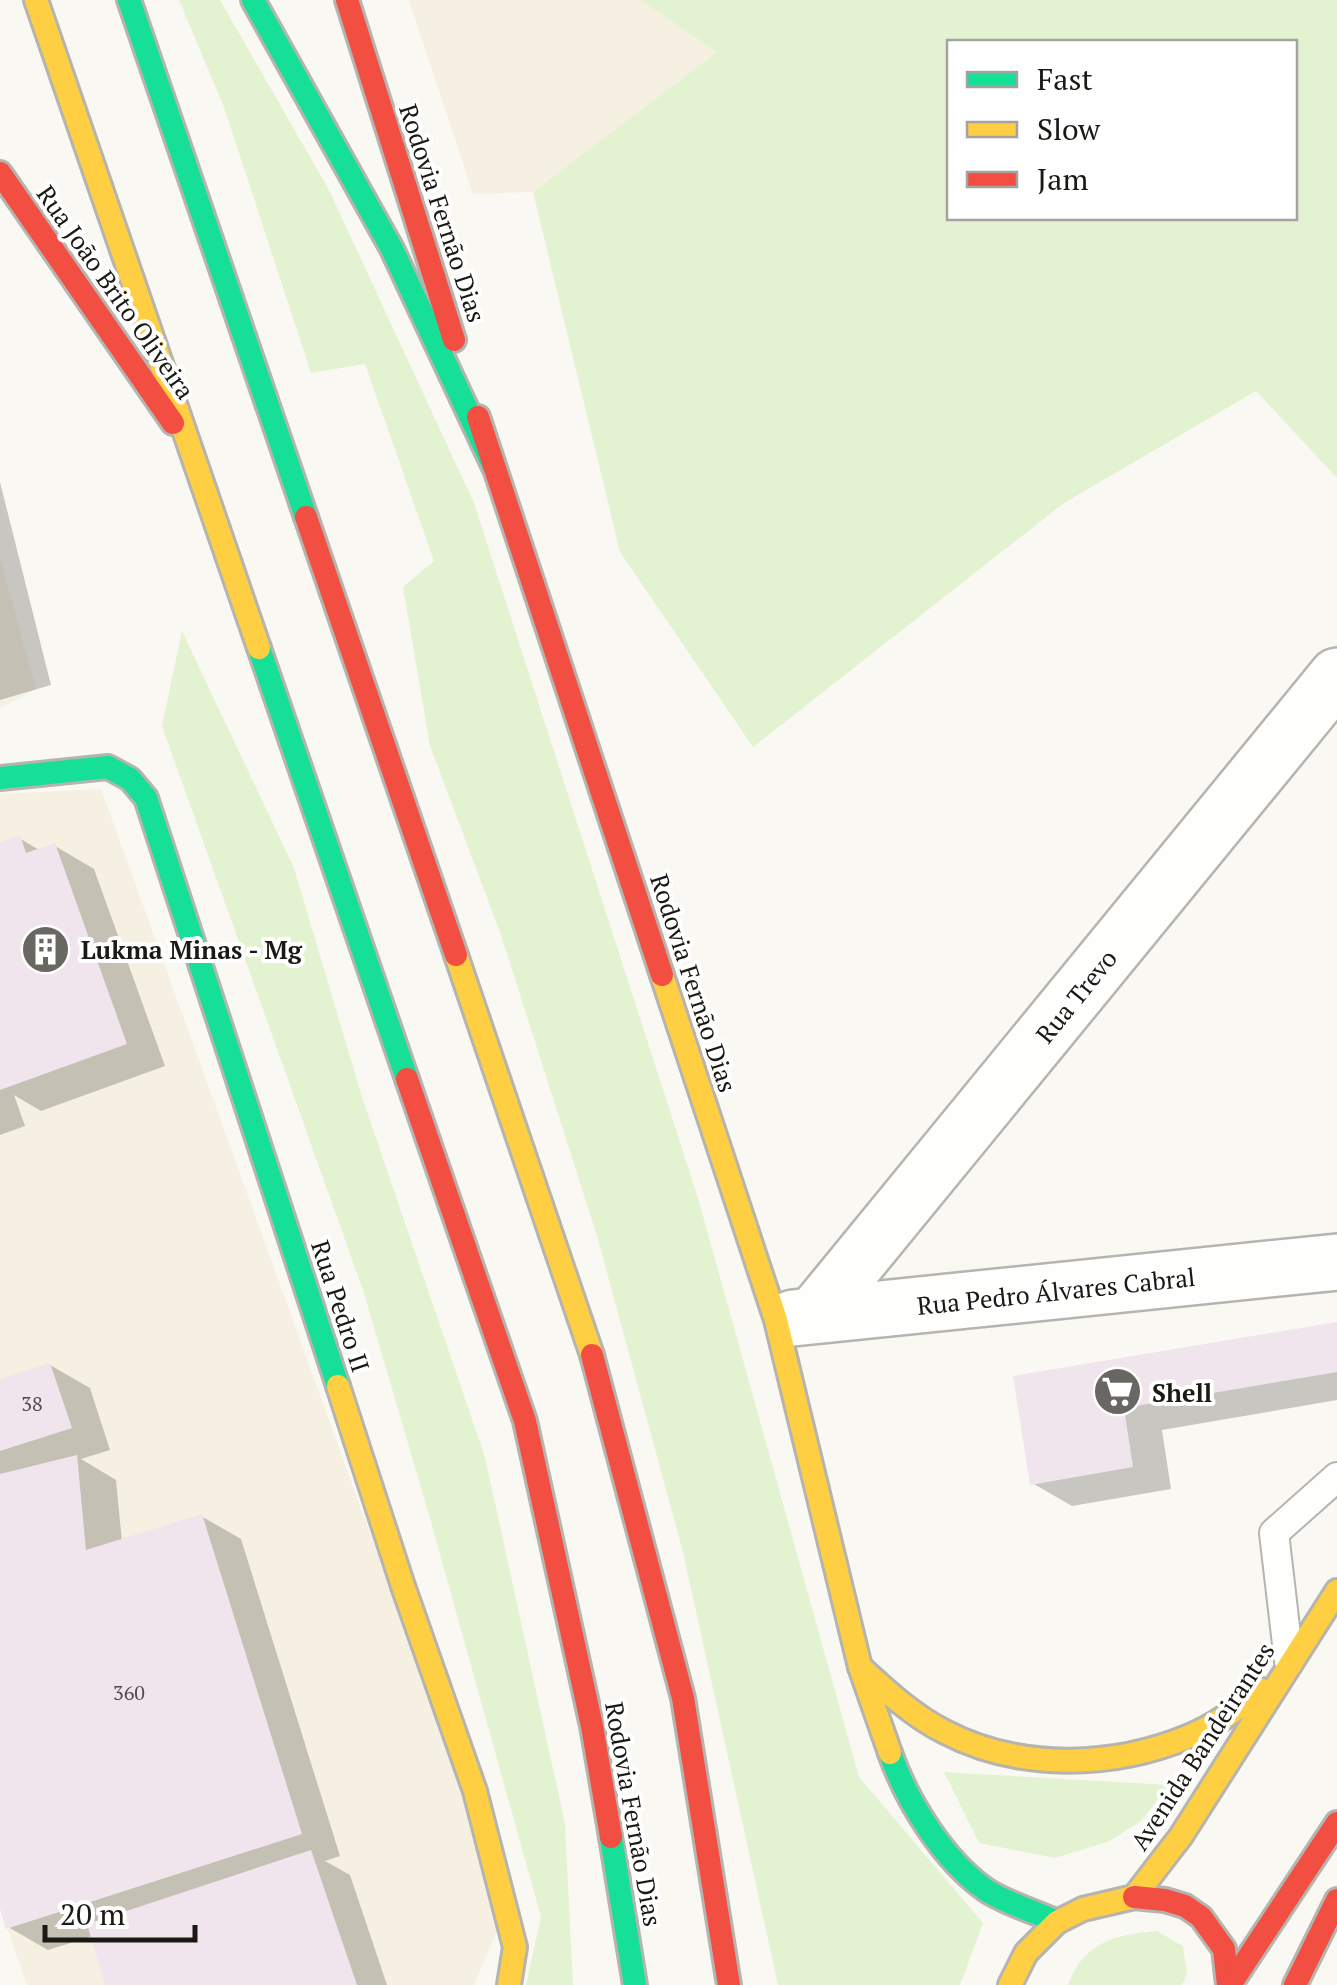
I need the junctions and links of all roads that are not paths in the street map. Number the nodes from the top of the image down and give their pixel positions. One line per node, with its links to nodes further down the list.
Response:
1 (36, 0): 6 (main road, Rodovia Fernão Dias)
2 (129, 0): 22 (main road)
3 (253, 0): 7 (main road)
4 (347, 0): 7 (main road, Rodovia Fernão Dias)
5 (0, 173): 6 (main road, Rua João Brito Oliveira)
6 (186, 442): 21 (main road, Rodovia Fernão Dias)
7 (493, 465): 11 (main road, Rodovia Fernão Dias)
8 (1337, 676): 11 (street, Rua Trevo)
9 (0, 778): 20 (main road, Rua Pedro II)
10 (1337, 1262): 11 (street, Rua Pedro Álvares Cabral)
11 (795, 1317): 15 (main road, Rodovia Fernão Dias)
12 (1337, 1477): 14 (lane)
13 (1337, 1591): 14 (main road, Avenida Bandeirantes)
14 (1289, 1664): 15 (main road); 17 (main road, Avenida Bandeirantes)
15 (860, 1667): 19 (main road, Rodovia Fernão Dias)
16 (1337, 1823): 24 (main road)
17 (1134, 1897): 19 (main road); 24 (main road)
18 (1337, 1900): 25 (main road)
19 (1058, 1922): 23 (main road)
20 (509, 1985)
21 (635, 1985)
22 (728, 1985)
23 (1010, 1985)
24 (1229, 1985)
25 (1295, 1985)

